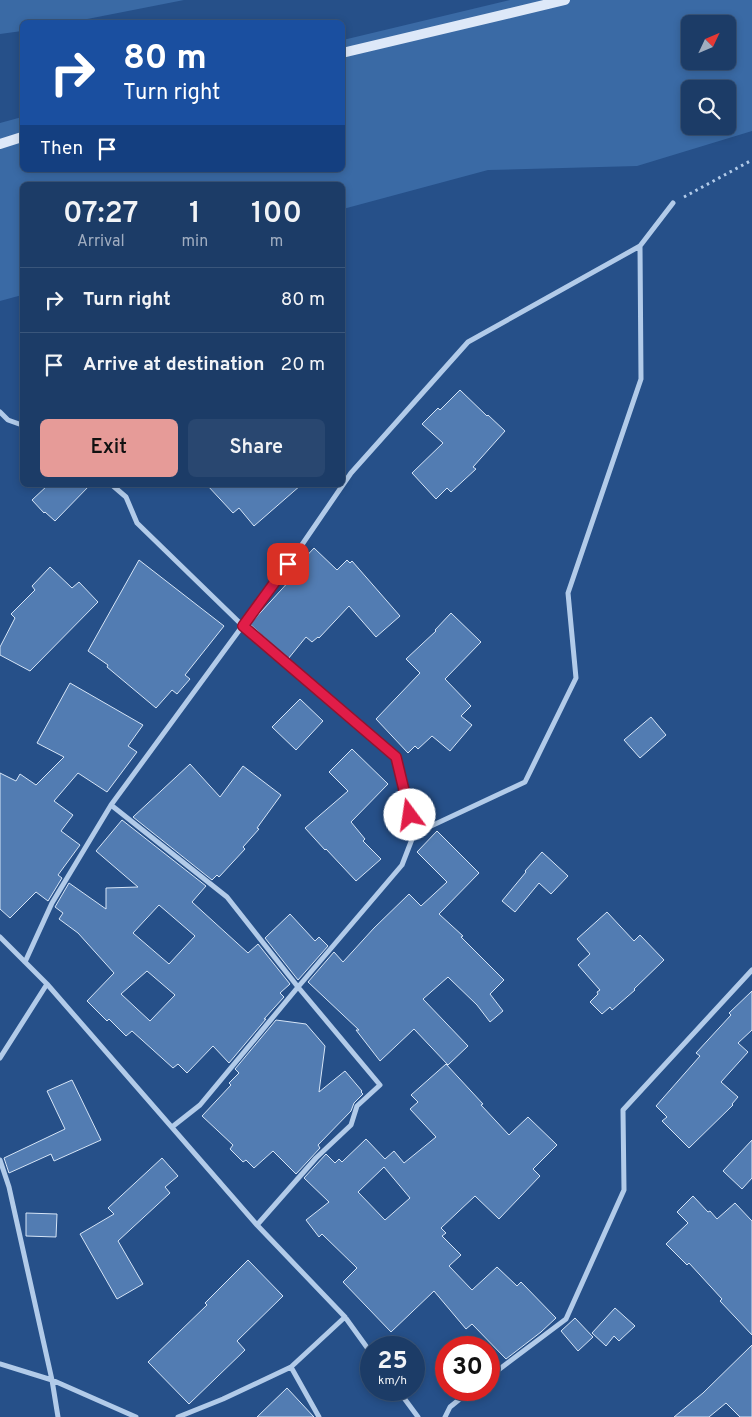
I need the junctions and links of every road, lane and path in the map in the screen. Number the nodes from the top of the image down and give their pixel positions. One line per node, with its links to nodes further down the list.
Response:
1 (565, 0): 2 (main road)
2 (345, 52)
3 (20, 138): 4 (main road)
4 (0, 144)
5 (752, 160): 6 (path)
6 (672, 203): 7 (street)
7 (640, 246): 10 (street); 15 (street)
8 (0, 412): 9 (street)
9 (20, 424)
10 (345, 483)
11 (114, 487): 13 (street)
12 (342, 487): 13 (street)
13 (243, 626): 14 (street); 15 (street)
14 (111, 805): 17 (street); 20 (street)
15 (414, 834): 20 (street)
16 (0, 937): 17 (street)
17 (25, 962): 19 (street)
18 (752, 970): 29 (street)
19 (47, 984): 21 (street); 22 (street)
20 (298, 987): 22 (street); 24 (street)
21 (0, 1058)
22 (172, 1127): 24 (street)
23 (0, 1160): 30 (street)
24 (258, 1225): 25 (street)
25 (345, 1317): 26 (street); 28 (street)
26 (360, 1338)
27 (0, 1364): 30 (street)
28 (291, 1367): 35 (street); 36 (street)
29 (500, 1369)
30 (52, 1380): 33 (street); 34 (street)
31 (406, 1401): 37 (street)
32 (457, 1401): 38 (street)
33 (58, 1417)
34 (136, 1417)
35 (178, 1417)
36 (319, 1417)
37 (418, 1417)
38 (445, 1417)

